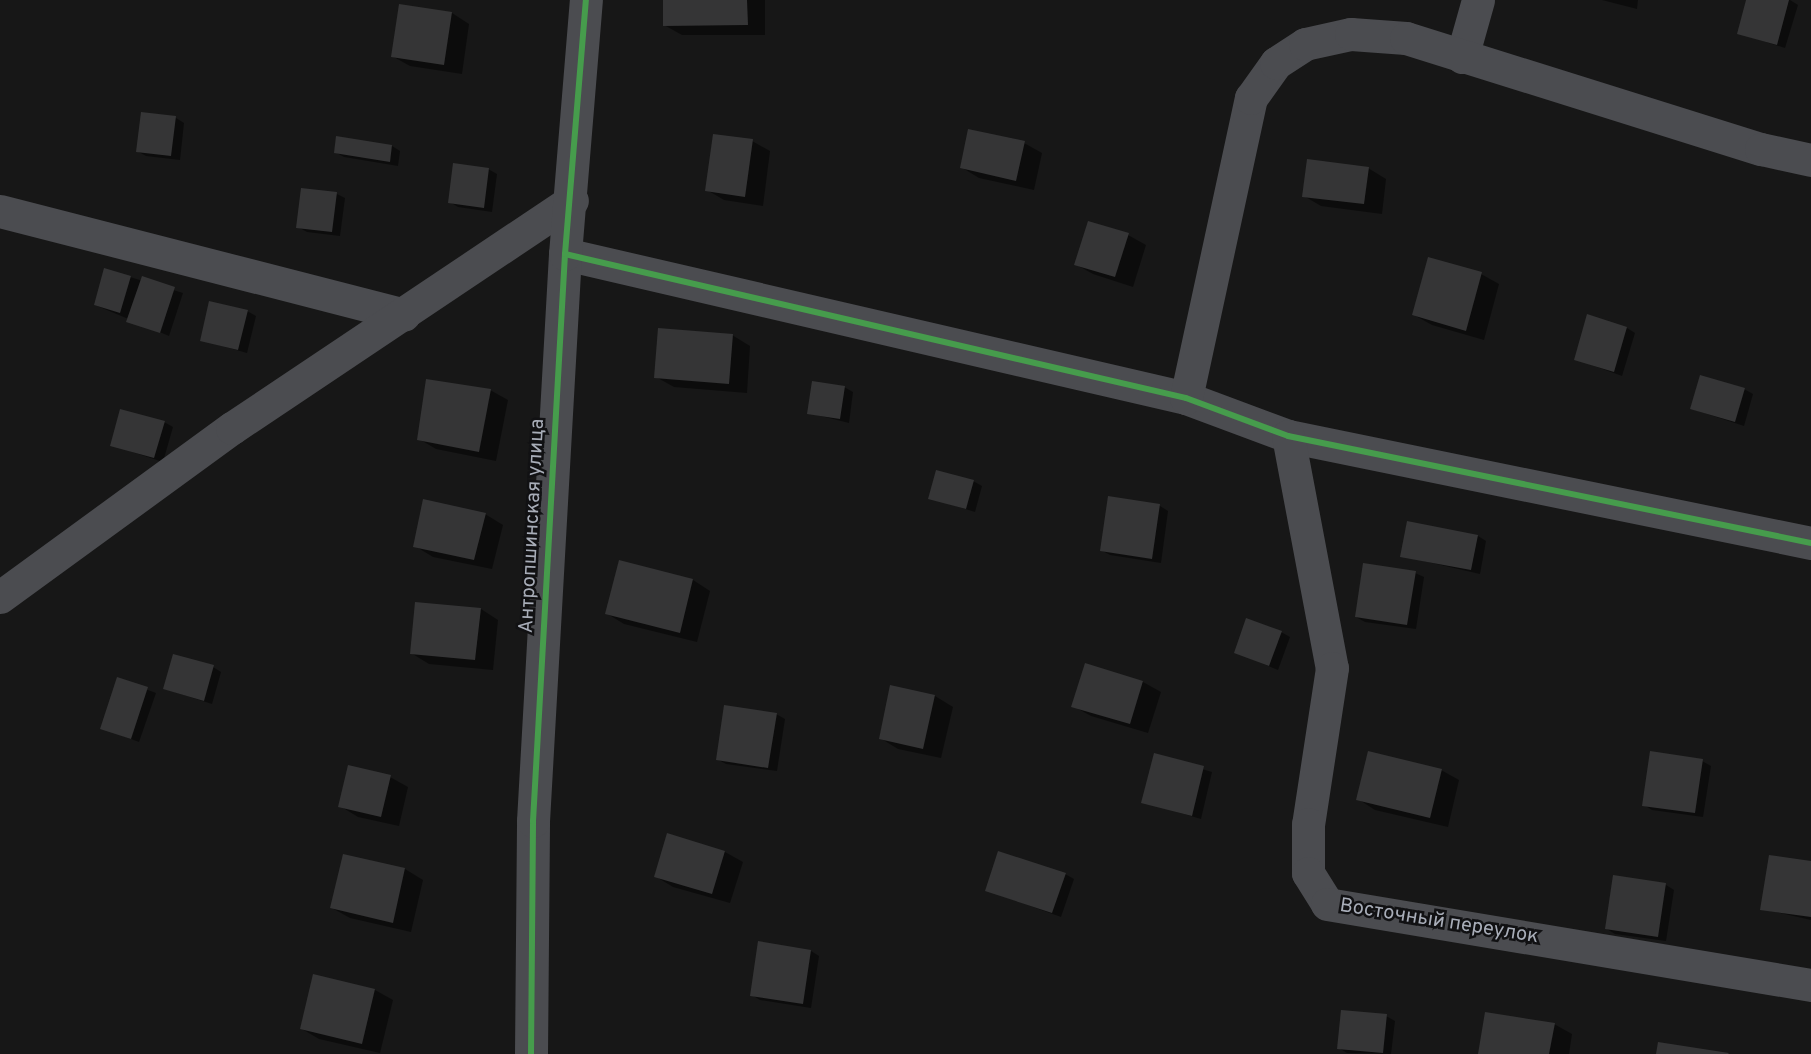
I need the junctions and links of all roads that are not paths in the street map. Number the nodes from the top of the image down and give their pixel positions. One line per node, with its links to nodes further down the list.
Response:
1 (586, 0): 5 (street, Антропшинская улица)
2 (1478, 0): 3 (street)
3 (1462, 57): 4 (street); 9 (street)
4 (1811, 160)
5 (572, 200): 7 (street, Антропшинская улица); 8 (street)
6 (0, 211): 8 (street)
7 (565, 254): 9 (street); 14 (street, Антропшинская улица)
8 (404, 315): 12 (street)
9 (1186, 398): 10 (street)
10 (1288, 436): 11 (street); 13 (street, Восточный переулок)
11 (1811, 543)
12 (0, 597)
13 (1811, 985)
14 (531, 1054)

